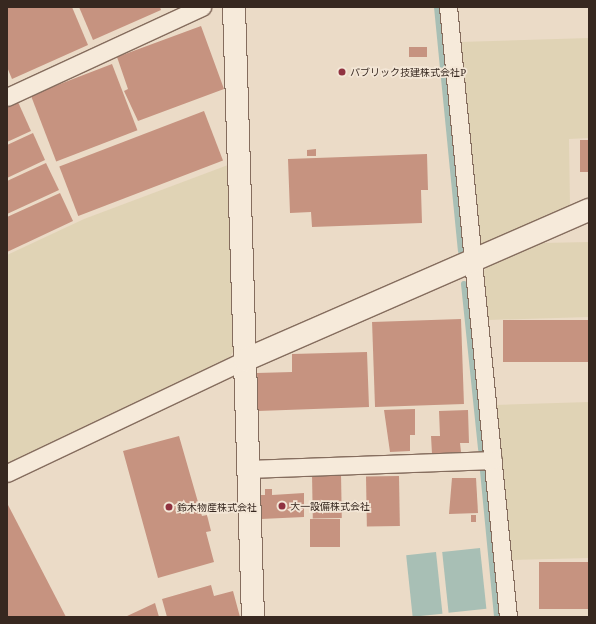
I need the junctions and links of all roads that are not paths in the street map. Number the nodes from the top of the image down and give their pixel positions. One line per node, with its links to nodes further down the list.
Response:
1 (202, 7): 4 (street)
2 (234, 7): 7 (street)
3 (448, 7): 6 (street)
4 (7, 97)
5 (589, 210): 6 (street)
6 (473, 261): 7 (street); 8 (street)
7 (245, 360): 9 (street); 10 (street)
8 (493, 460): 9 (street); 12 (street)
9 (249, 469): 11 (street)
10 (7, 473)
11 (253, 617)
12 (508, 617)

